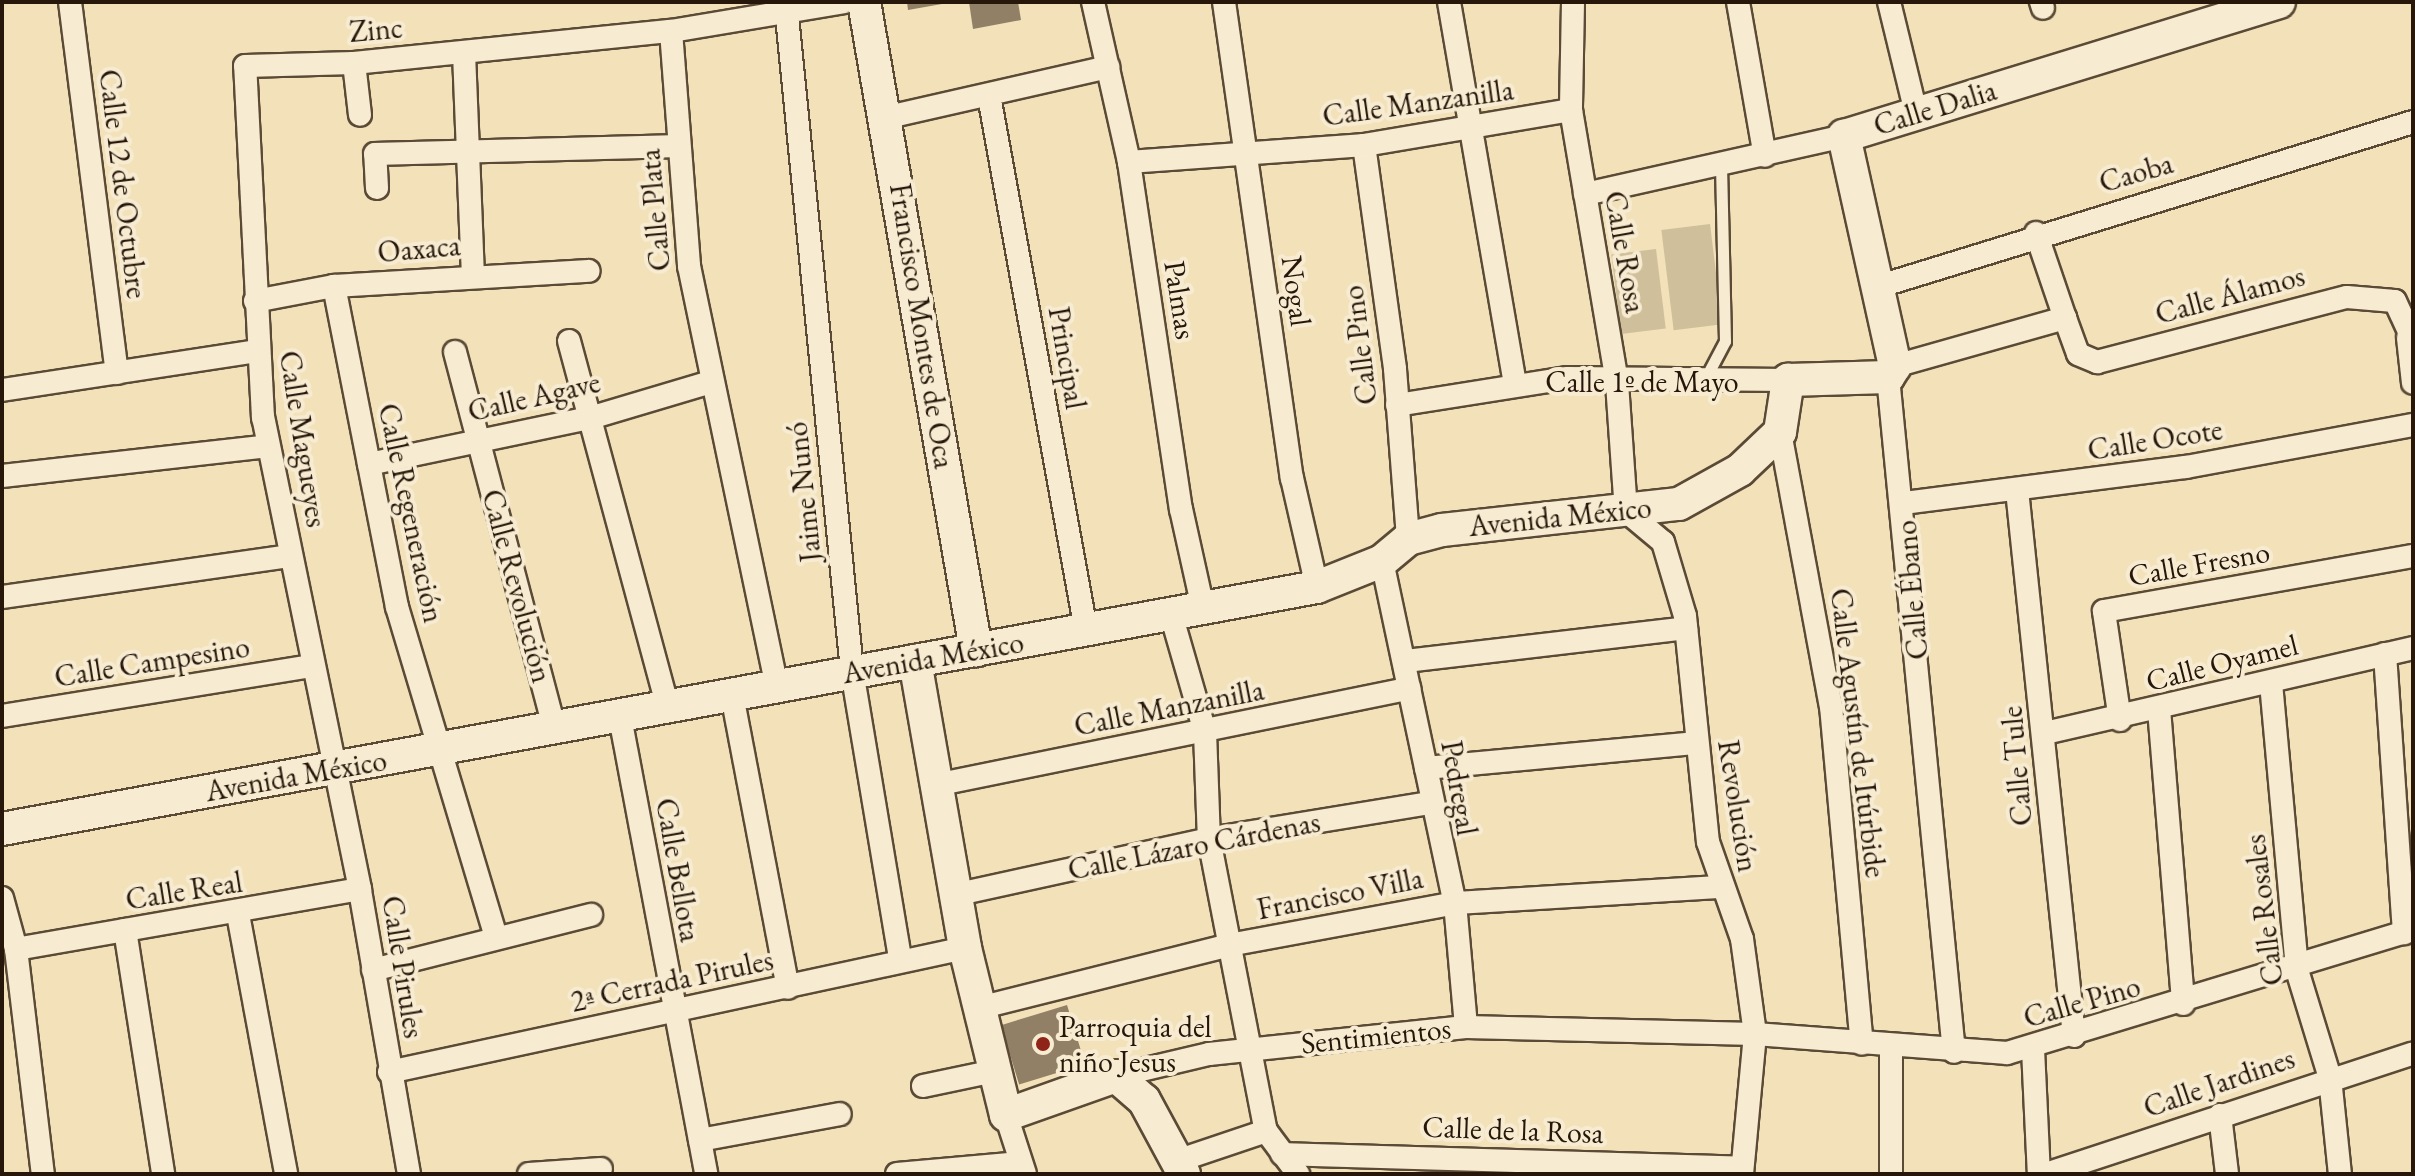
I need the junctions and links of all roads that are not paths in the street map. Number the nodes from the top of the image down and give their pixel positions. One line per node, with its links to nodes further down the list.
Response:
1 (70, 2): 46 (street, Calle 12 de Octubre)
2 (844, 2): 11 (street, Zinc)
3 (864, 2): 21 (street, Francisco Montes de Oca)
4 (1093, 2): 16 (street, Palmas)
5 (1224, 2): 27 (street, Nogal)
6 (1449, 2): 23 (street)
7 (1573, 2): 18 (street, Calle Rosa)
8 (1738, 2): 29 (street)
9 (1889, 2): 19 (street)
10 (2279, 2): 19 (street, Calle Dalia)
11 (787, 16): 12 (street, Zinc); 81 (street, Jaime Nunó)
12 (671, 31): 13 (street, Zinc); 26 (street, Calle Plata)
13 (464, 53): 14 (street, Zinc); 28 (street)
14 (354, 63): 15 (street, Zinc); 20 (street)
15 (245, 66): 39 (street, Calle Magueyes)
16 (1108, 67): 17 (street); 30 (street, Palmas)
17 (989, 96): 21 (street); 74 (street, Principal)
18 (1571, 110): 23 (street, Calle Manzanilla); 33 (street, Calle Rosa)
19 (1916, 113): 24 (street, Calle Dalia)
20 (360, 115)
21 (888, 117): 76 (street, Francisco Montes de Oca)
22 (2413, 122): 34 (street, Caoba)
23 (1473, 129): 25 (street, Calle Manzanilla); 49 (street)
24 (1844, 136): 29 (street, Calle Dalia); 38 (street, Calle Ébano)
25 (1364, 145): 27 (street, Calle Manzanilla); 54 (street, Calle Pino)
26 (679, 146): 28 (street); 48 (street, Calle Plata)
27 (1245, 152): 30 (street, Calle Manzanilla); 69 (street, Nogal)
28 (467, 155): 32 (street); 36 (street)
29 (1765, 156): 31 (street, Calle Dalia)
30 (1129, 162): 71 (street, Palmas)
31 (1721, 166): 33 (street, Calle Dalia); 51 (lane)
32 (377, 188)
33 (1585, 194): 50 (street, Calle Rosa)
34 (2036, 233): 38 (street, Caoba); 40 (street, Calle Álamos)
35 (589, 271): 36 (street, Oaxaca)
36 (473, 274): 37 (street, Oaxaca)
37 (334, 286): 39 (street, Oaxaca); 60 (street, Calle Regeneración)
38 (1877, 287): 45 (street, Calle Ébano)
39 (255, 301): 43 (street, Calle Magueyes)
40 (2065, 318): 41 (street, Calle Álamos); 45 (street)
41 (2410, 339): 52 (street)
42 (569, 341): 55 (street)
43 (258, 351): 46 (street); 59 (street, Calle Magueyes)
44 (455, 352): 58 (street, Calle Revolución)
45 (1892, 371): 47 (street, Calle 1º de Mayo); 63 (street, Calle Ébano)
46 (117, 373): 53 (street)
47 (1788, 380): 51 (street, Calle 1º de Mayo); 57 (street)
48 (711, 382): 55 (street, Calle Agave); 83 (street, Calle Plata)
49 (1515, 383): 50 (street, Calle 1º de Mayo); 54 (street, Calle 1º de Mayo)
50 (1617, 383): 51 (street, Calle 1º de Mayo); 64 (street, Calle Rosa)
51 (1703, 383)
52 (2413, 383)
53 (2, 390)
54 (1397, 405): 65 (street, Calle Pino)
55 (590, 418): 58 (street, Calle Agave); 86 (street)
56 (2413, 425): 62 (street, Calle Ocote)
57 (1780, 432): 64 (street, Avenida México); 125 (street, Calle Agustín de Itúrbide)
58 (478, 441): 60 (street, Calle Agave); 91 (street, Calle Revolución)
59 (268, 446): 61 (street); 66 (street, Calle Magueyes)
60 (369, 464): 95 (street, Calle Regeneración)
61 (2, 476)
62 (2017, 490): 63 (street, Calle Ocote); 93 (street, Calle Tule)
63 (1904, 503): 129 (street, Calle Ébano)
64 (1626, 511): 65 (street, Avenida México); 73 (street, Revolución)
65 (1408, 539): 68 (street, Avenida México)
66 (290, 556): 70 (street); 80 (street, Calle Magueyes)
67 (2413, 556): 90 (street, Calle Fresno)
68 (1382, 561): 69 (street, Avenida México); 79 (street, Pedregal)
69 (1317, 587): 71 (street, Avenida México)
70 (2, 597)
71 (1203, 608): 72 (street, Avenida México)
72 (1171, 614): 74 (street, Avenida México); 92 (street)
73 (1686, 628): 79 (street); 94 (street, Revolución)
74 (1086, 630): 76 (street, Avenida México)
75 (2413, 648): 77 (street, Calle Oyamel)
76 (976, 650): 78 (street, Avenida México)
77 (2385, 654): 82 (street, Calle Oyamel); 110 (street)
78 (915, 661): 81 (street, Avenida México); 98 (street)
79 (1406, 661): 84 (street, Pedregal)
80 (312, 666): 88 (street, Calle Campesino); 97 (street, Calle Magueyes)
81 (852, 671): 83 (street, Avenida México); 115 (street, Jaime Nunó)
82 (2271, 683): 87 (street, Calle Oyamel); 117 (street, Calle Rosales)
83 (777, 687): 85 (street, Avenida México)
84 (1409, 689): 92 (street, Calle Manzanilla); 96 (street, Pedregal)
85 (732, 695): 86 (street, Avenida México); 118 (street)
86 (668, 708): 89 (street, Avenida México)
87 (2159, 709): 90 (street, Calle Oyamel); 119 (street)
88 (2, 716)
89 (620, 717): 91 (street, Avenida México); 121 (street, Calle Bellota)
90 (2120, 720): 93 (street, Calle Oyamel)
91 (555, 730): 95 (street, Avenida México)
92 (1205, 732): 98 (street, Calle Manzanilla); 101 (street)
93 (2045, 733): 124 (street, Calle Tule)
94 (1697, 743): 96 (street); 102 (street, Revolución)
95 (443, 749): 97 (street, Avenida México); 111 (street, Calle Regeneración)
96 (1426, 768): 99 (street, Pedregal)
97 (333, 769): 100 (street, Avenida México); 103 (street, Calle Pirules)
98 (940, 784): 104 (street)
99 (1430, 803): 101 (street, Calle Lázaro Cárdenas); 106 (street, Pedregal)
100 (2, 829)
101 (1209, 839): 104 (street, Calle Lázaro Cárdenas); 112 (street)
102 (1720, 887): 106 (street, Francisco Villa); 123 (street, Revolución)
103 (360, 889): 107 (street, Calle Real); 116 (street, Calle Pirules)
104 (959, 894): 113 (street)
105 (2, 898): 114 (street)
106 (1455, 903): 112 (street, Francisco Villa); 122 (street, Pedregal)
107 (238, 914): 109 (street, Calle Real); 148 (street)
108 (591, 915): 111 (street)
109 (125, 930): 114 (street, Calle Real); 147 (street)
110 (2408, 931): 117 (street, Calle Pino)
111 (496, 938): 116 (street)
112 (1229, 945): 120 (street, Francisco Villa); 126 (street)
113 (965, 948): 115 (street, 2ª Cerrada Pirules); 120 (street)
114 (16, 949): 146 (street)
115 (900, 959): 118 (street, 2ª Cerrada Pirules)
116 (373, 970): 132 (street, Calle Pirules)
117 (2297, 970): 119 (street, Calle Pino); 134 (street, Calle Rosales)
118 (788, 988): 121 (street, 2ª Cerrada Pirules)
119 (2183, 1004): 124 (street, Calle Pino)
120 (979, 1008): 131 (street)
121 (674, 1012): 132 (street, 2ª Cerrada Pirules); 140 (street, Calle Bellota)
122 (1466, 1027): 123 (street, Sentimientos); 126 (street, Sentimientos)
123 (1755, 1034): 125 (street, Calle Pino); 145 (street, Revolución)
124 (2074, 1036): 128 (street, Calle Pino)
125 (1862, 1044): 127 (street, Calle Pino)
126 (1251, 1048): 133 (street, Sentimientos); 139 (street)
127 (1891, 1048): 129 (street, Calle Pino); 154 (street)
128 (2033, 1049): 129 (street, Calle Pino); 155 (street)
129 (1954, 1052)
130 (2413, 1053): 134 (street, Calle Jardines)
131 (994, 1071): 135 (street); 137 (street)
132 (389, 1072): 149 (street, Calle Pirules)
133 (1116, 1076): 137 (street, Sentimientos); 142 (street)
134 (2330, 1078): 138 (street, Calle Jardines); 158 (street, Calle Rosales)
135 (923, 1086)
136 (840, 1114): 140 (street)
137 (1006, 1115): 143 (street)
138 (2220, 1115): 156 (street, Calle Jardines); 157 (street)
139 (1266, 1131): 141 (street); 142 (street)
140 (700, 1140): 151 (street, Calle Bellota)
141 (1282, 1154): 145 (street, Calle de la Rosa); 153 (street)
142 (1181, 1167)
143 (1023, 1168): 152 (street)
144 (601, 1169): 150 (street)
145 (1742, 1171)
146 (43, 1174)
147 (163, 1174)
148 (286, 1174)
149 (409, 1174)
150 (529, 1174)
151 (706, 1174)
152 (897, 1174)
153 (1298, 1174)
154 (1891, 1174)
155 (2039, 1174)
156 (2046, 1174)
157 (2227, 1174)
158 (2340, 1174)

